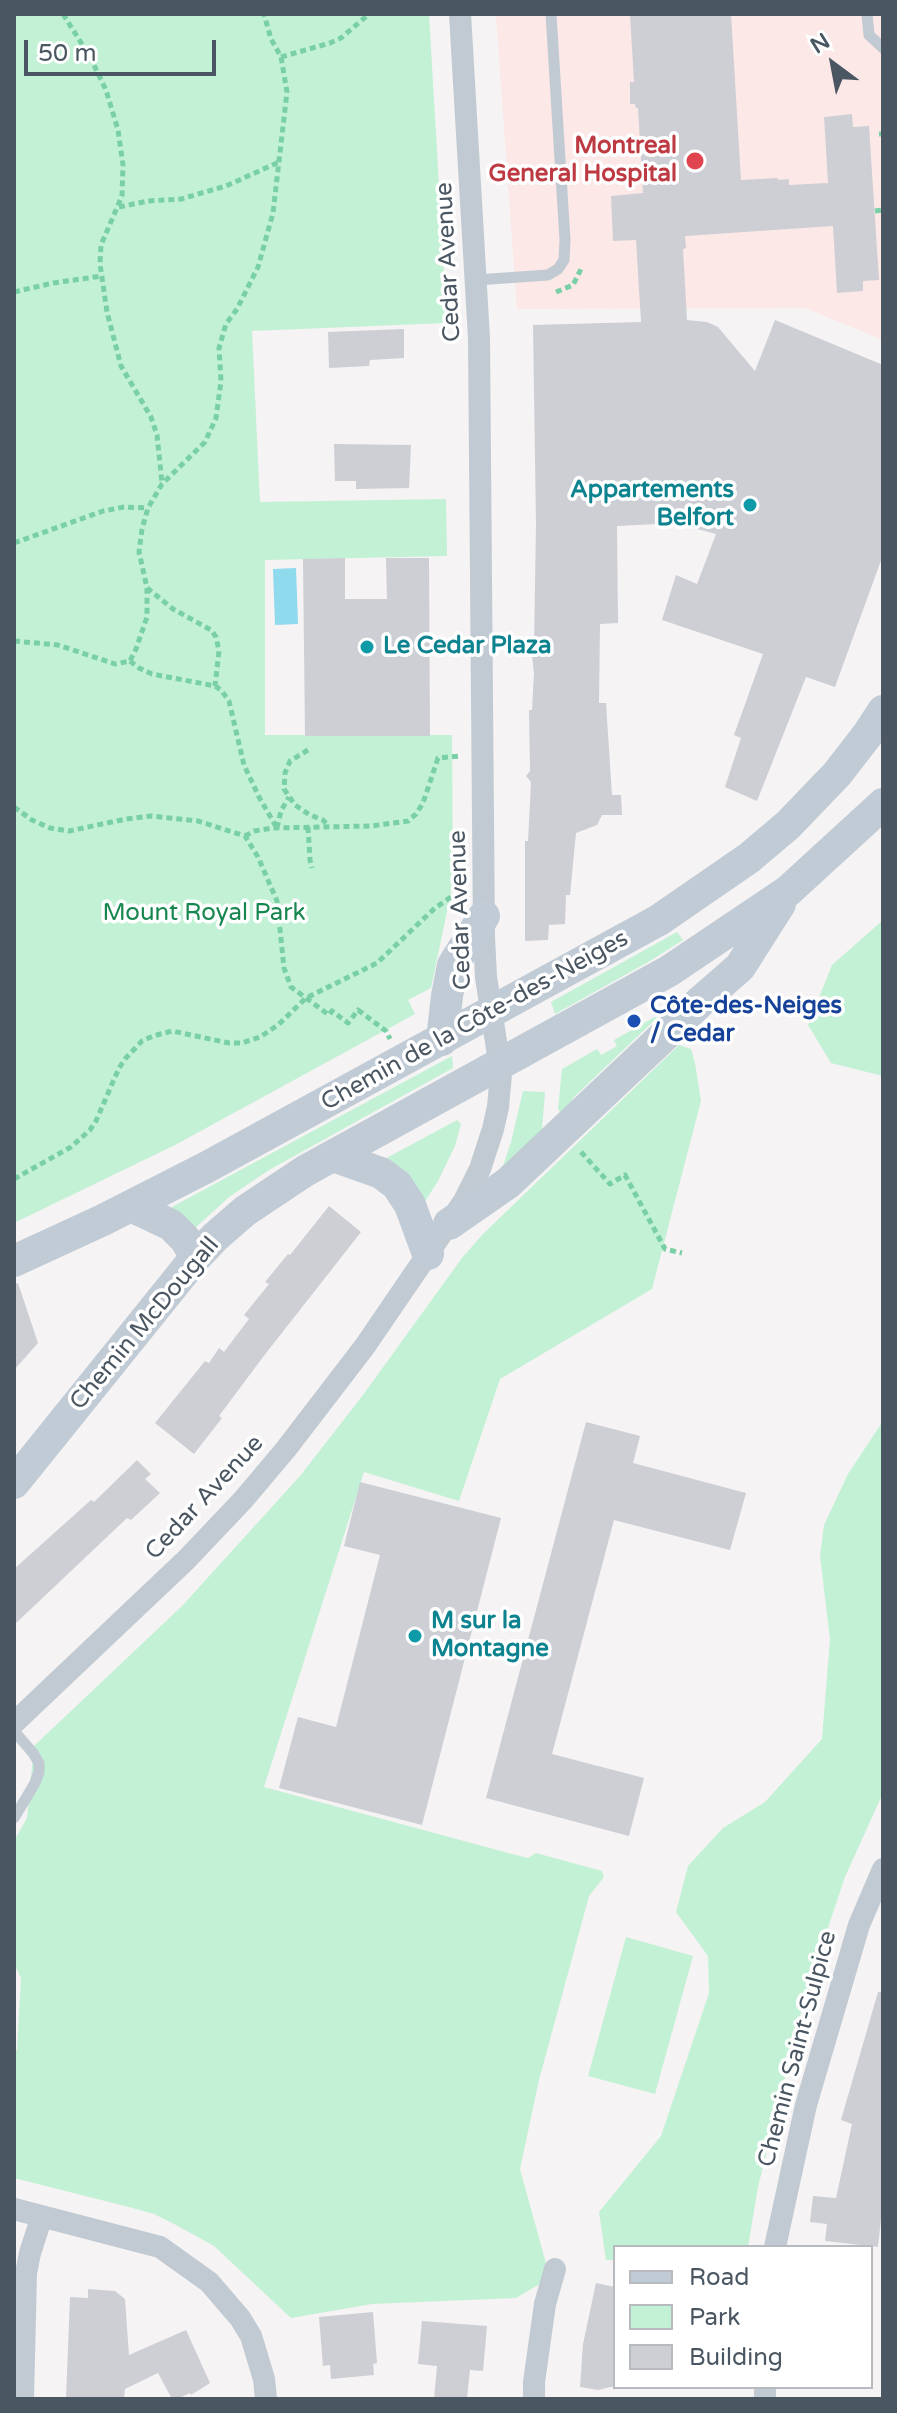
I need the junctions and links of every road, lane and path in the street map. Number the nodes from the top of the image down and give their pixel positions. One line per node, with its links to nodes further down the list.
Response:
1 (63, 14): 10 (path)
2 (264, 14): 8 (path)
3 (369, 14): 8 (path)
4 (460, 14): 14 (street, Cedar Avenue)
5 (551, 14): 14 (lane)
6 (867, 14): 7 (lane)
7 (883, 48)
8 (281, 57): 9 (path)
9 (279, 162): 10 (path); 16 (path)
10 (118, 207): 13 (path)
11 (883, 210): 12 (path)
12 (875, 211)
13 (102, 276): 15 (path); 16 (path)
14 (476, 280): 36 (street, Cedar Avenue)
15 (14, 292)
16 (162, 484): 17 (path)
17 (148, 508): 18 (path); 19 (path)
18 (14, 543)
19 (147, 588): 21 (path); 22 (path)
20 (14, 641): 21 (path)
21 (130, 661): 22 (path)
22 (215, 686): 31 (path)
23 (883, 711): 38 (main road, Chemin de la Côte-des-Neiges)
24 (308, 750): 26 (path)
25 (456, 756): 29 (path)
26 (289, 797): 29 (path); 31 (path)
27 (883, 804): 34 (main road)
28 (14, 807): 32 (path)
29 (328, 826): 30 (path)
30 (308, 827): 31 (path); 33 (path)
31 (277, 828): 32 (path)
32 (245, 836): 37 (path)
33 (312, 868)
34 (788, 891): 41 (main road, Chemin McDougall); 46 (main road)
35 (454, 895): 37 (path)
36 (484, 916): 38 (street, Cedar Avenue); 40 (main road)
37 (306, 998): 39 (path); 44 (path)
38 (492, 1013): 40 (main road, Chemin de la Côte-des-Neiges); 41 (street, Cedar Avenue)
39 (386, 1031)
40 (442, 1040): 45 (main road, Chemin de la Côte-des-Neiges)
41 (500, 1064): 43 (main road, Chemin McDougall); 46 (street, Cedar Avenue)
42 (571, 1143): 47 (path)
43 (333, 1156): 48 (main road); 49 (main road, Chemin McDougall)
44 (14, 1179)
45 (131, 1206): 49 (main road); 50 (main road, Chemin de la Côte-des-Neiges)
46 (449, 1224): 48 (street, Cedar Avenue)
47 (682, 1253)
48 (428, 1254): 52 (street, Cedar Avenue)
49 (196, 1257): 51 (main road, Chemin McDougall)
50 (14, 1261)
51 (14, 1483)
52 (14, 1723)
53 (14, 1731): 54 (lane)
54 (14, 1818)
55 (883, 1869): 58 (street, Chemin Saint-Sulpice)
56 (14, 2209): 57 (street)
57 (42, 2216): 60 (street); 61 (street)
58 (775, 2245)
59 (555, 2269): 62 (street)
60 (23, 2399)
61 (266, 2399)
62 (534, 2399)

